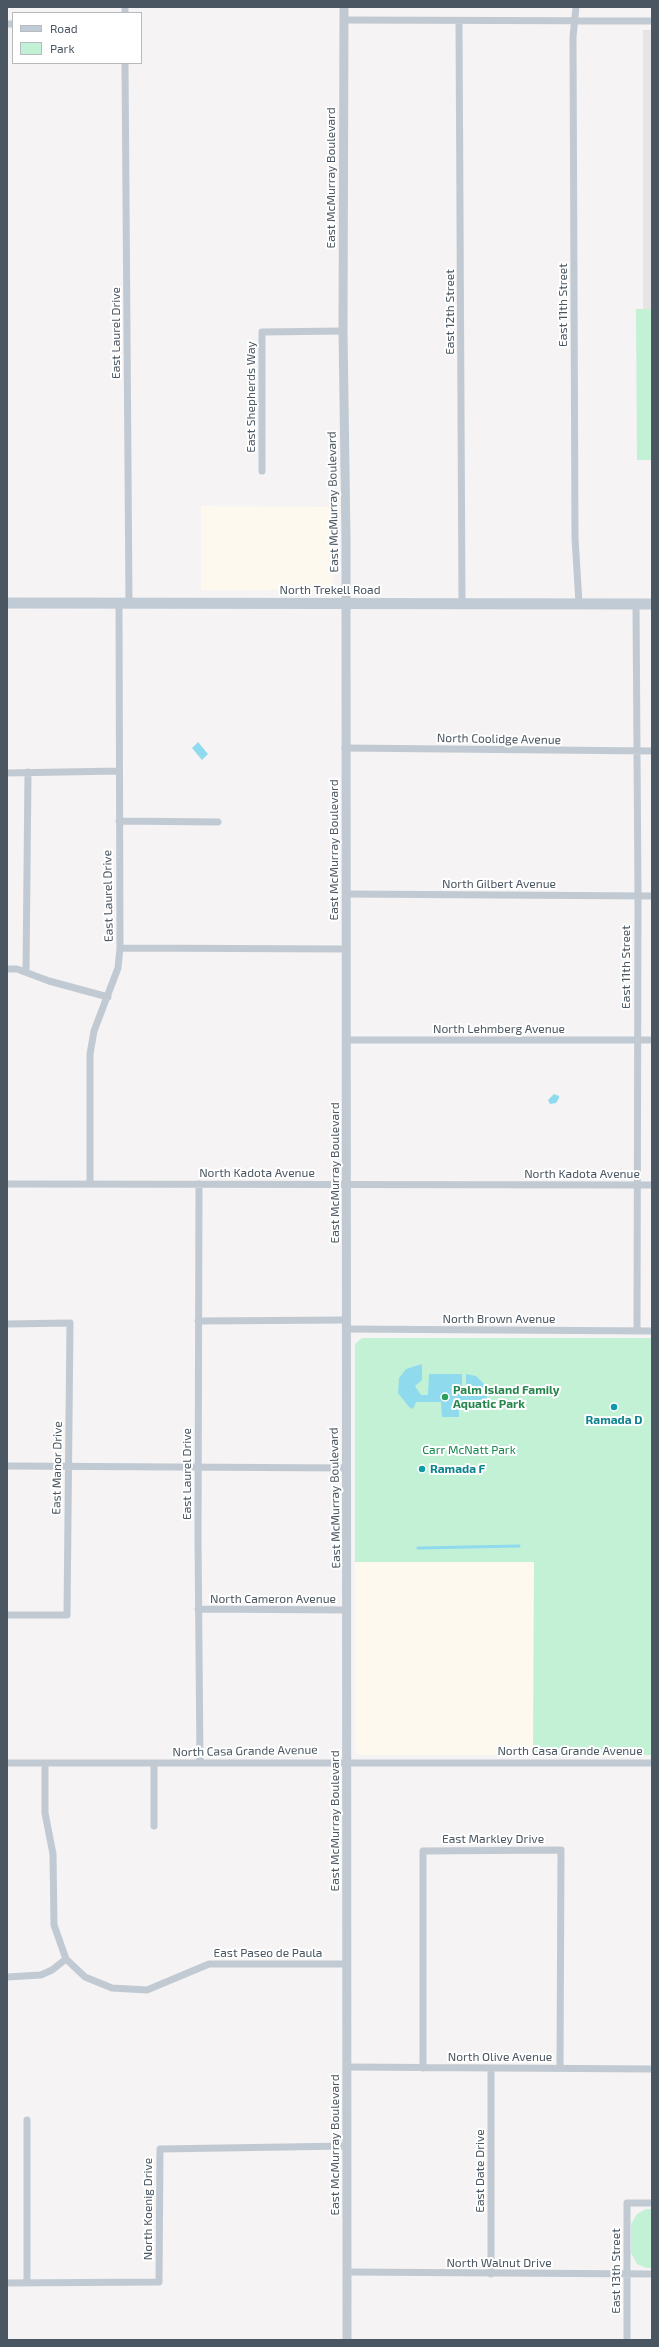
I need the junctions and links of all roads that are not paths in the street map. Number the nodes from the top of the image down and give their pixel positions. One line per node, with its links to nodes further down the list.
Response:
1 (344, 7): 3 (street, East McMurray Boulevard)
2 (576, 7): 5 (street, East 11th Street)
3 (344, 20): 4 (street); 8 (street, East McMurray Boulevard)
4 (459, 20): 5 (street); 13 (street, East 12th Street)
5 (574, 21): 6 (street); 14 (street, East 11th Street)
6 (652, 21)
7 (125, 64): 11 (street, East Laurel Drive)
8 (343, 331): 9 (street, East Shepherds Way); 12 (street, East McMurray Boulevard)
9 (262, 471)
10 (7, 603): 11 (main road, North Trekell Road)
11 (124, 603): 12 (main road, North Trekell Road); 20 (street, East Laurel Drive)
12 (346, 603): 13 (main road, North Trekell Road); 17 (street, East McMurray Boulevard)
13 (462, 603): 14 (main road, North Trekell Road)
14 (579, 603): 15 (main road, North Trekell Road)
15 (636, 604): 16 (main road, North Trekell Road); 18 (street, East 11th Street)
16 (652, 604)
17 (345, 748): 18 (street, North Coolidge Avenue); 25 (street, East McMurray Boulevard)
18 (636, 751): 19 (street, North Coolidge Avenue); 26 (street, East 11th Street)
19 (652, 751)
20 (119, 771): 22 (street); 23 (street, East Laurel Drive)
21 (7, 772): 22 (street)
22 (28, 772): 31 (street)
23 (118, 821): 24 (street); 28 (street, East Laurel Drive)
24 (218, 822)
25 (346, 894): 26 (street, North Gilbert Avenue); 29 (street, East McMurray Boulevard)
26 (638, 896): 27 (street, North Gilbert Avenue); 34 (street, East 11th Street)
27 (652, 896)
28 (120, 948): 29 (street); 32 (street, East Laurel Drive)
29 (346, 949): 33 (street, East McMurray Boulevard)
30 (7, 969): 31 (street)
31 (26, 972): 32 (street)
32 (108, 997): 37 (street, East Laurel Drive)
33 (346, 1040): 34 (street, North Lehmberg Avenue); 39 (street, East McMurray Boulevard)
34 (637, 1040): 35 (street, North Lehmberg Avenue); 40 (street, East 11th Street)
35 (652, 1040)
36 (7, 1184): 37 (street, North Kadota Avenue)
37 (90, 1184): 38 (street, North Kadota Avenue)
38 (199, 1184): 39 (street, North Kadota Avenue); 42 (street, East Laurel Drive)
39 (346, 1184): 40 (street, North Kadota Avenue); 44 (street, East McMurray Boulevard)
40 (636, 1185): 41 (street, North Kadota Avenue); 45 (street, East 11th Street)
41 (652, 1185)
42 (198, 1322): 44 (street, North Brown Avenue); 49 (street, East Laurel Drive)
43 (7, 1324): 48 (street, East Manor Drive)
44 (346, 1324): 45 (street, North Brown Avenue); 50 (street, East McMurray Boulevard)
45 (637, 1331): 46 (street, North Brown Avenue)
46 (652, 1331)
47 (7, 1466): 48 (street)
48 (68, 1466): 49 (street); 53 (street, East Manor Drive)
49 (198, 1466): 50 (street); 51 (street, East Laurel Drive)
50 (346, 1468): 52 (street, East McMurray Boulevard)
51 (198, 1609): 52 (street, North Cameron Avenue); 58 (street, East Laurel Drive)
52 (347, 1610): 54 (street, East McMurray Boulevard)
53 (7, 1615)
54 (347, 1762): 58 (street, North Casa Grande Avenue); 59 (street, North Casa Grande Avenue); 62 (street, East McMurray Boulevard)
55 (7, 1763): 56 (street, North Casa Grande Avenue)
56 (45, 1763): 57 (street, North Casa Grande Avenue); 61 (street, East Paseo de Paula)
57 (154, 1763): 58 (street, North Casa Grande Avenue); 60 (street)
58 (200, 1763)
59 (652, 1763)
60 (154, 1826)
61 (66, 1959): 62 (street, East Paseo de Paula); 63 (street)
62 (347, 1964): 64 (street, East McMurray Boulevard)
63 (7, 1977)
64 (347, 2067): 65 (street, North Olive Avenue); 70 (street, East McMurray Boulevard)
65 (423, 2068): 66 (street, North Olive Avenue); 67 (street, East Markley Drive)
66 (491, 2068): 67 (street, North Olive Avenue); 73 (street, East Date Drive)
67 (560, 2068): 68 (street, North Olive Avenue)
68 (652, 2069)
69 (26, 2120): 76 (street)
70 (347, 2146): 72 (street, East McMurray Boulevard); 76 (street, North Koenig Drive)
71 (652, 2203): 74 (street, East 13th Street)
72 (347, 2272): 73 (street, North Walnut Drive); 78 (street, East McMurray Boulevard)
73 (490, 2274): 74 (street, North Walnut Drive)
74 (628, 2274): 75 (street, North Walnut Drive); 79 (street, East 13th Street)
75 (652, 2274)
76 (26, 2282): 77 (street, North Koenig Drive)
77 (7, 2283)
78 (347, 2340)
79 (627, 2340)

